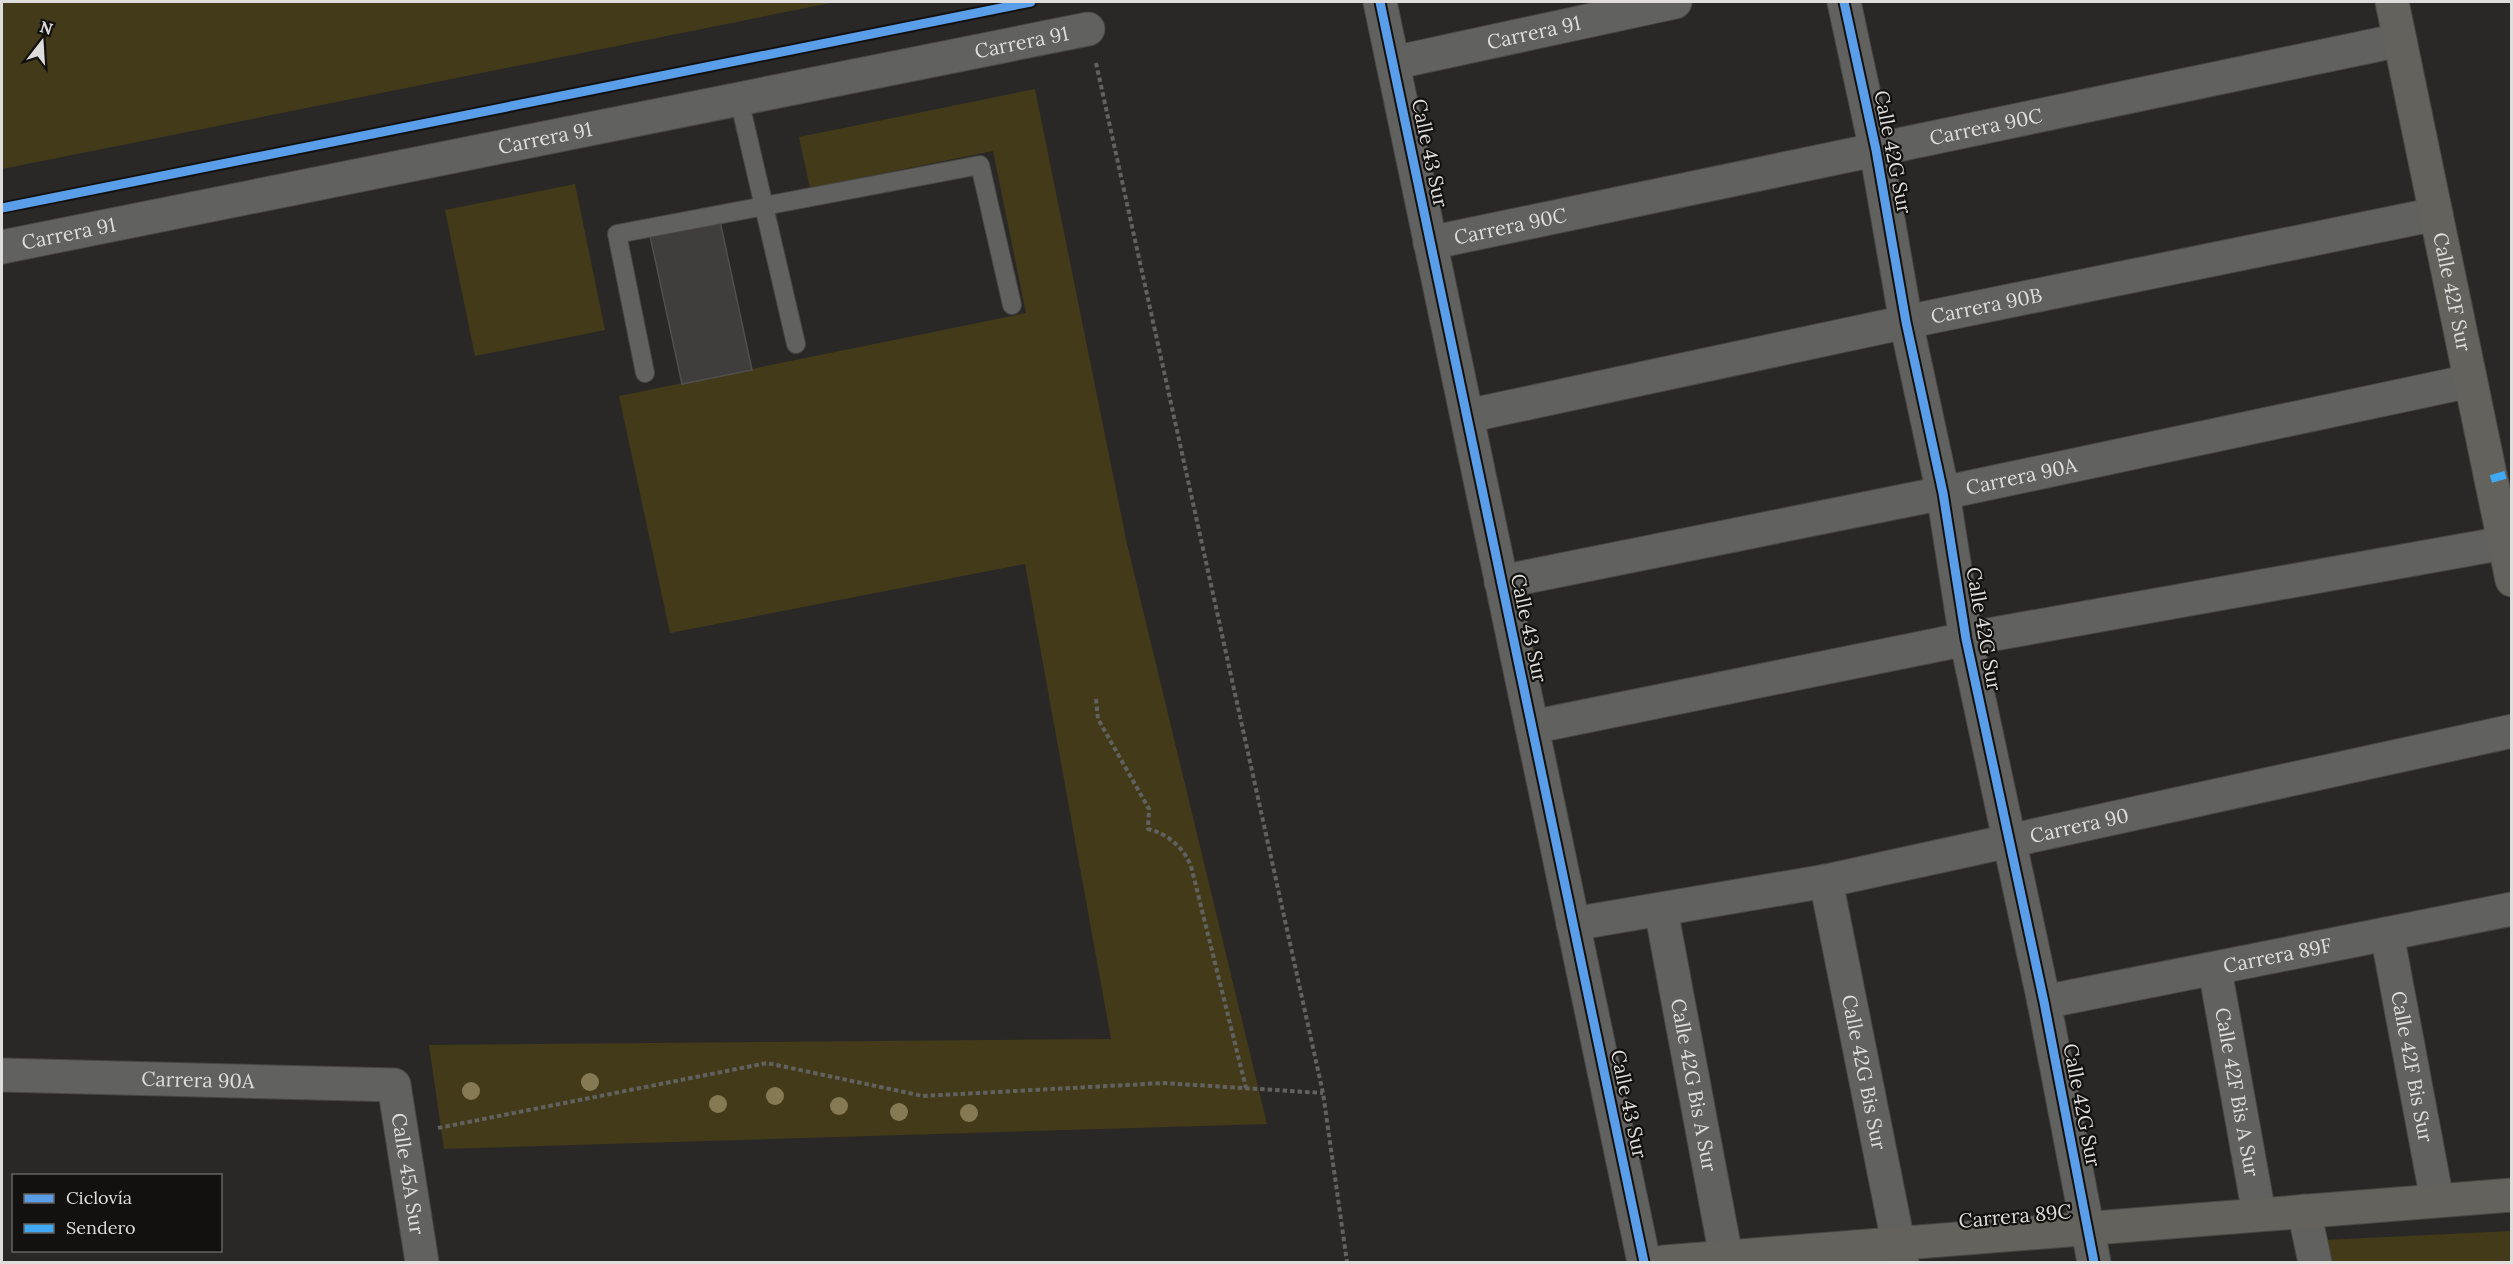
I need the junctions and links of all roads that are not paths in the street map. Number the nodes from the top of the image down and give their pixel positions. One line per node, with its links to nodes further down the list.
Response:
1 (1380, 2): 7 (street, Calle 43 Sur)
2 (1675, 2): 7 (street, Carrera 91)
3 (1844, 2): 9 (street, Calle 42G Sur)
4 (2392, 2): 6 (street, Calle 42F Sur)
5 (1088, 29): 8 (street, Carrera 91)
6 (2400, 40): 9 (street, Carrera 90C); 11 (street, Calle 42F Sur)
7 (1393, 63): 12 (street, Calle 43 Sur)
8 (739, 99): 10 (lane); 13 (street, Carrera 91)
9 (1876, 150): 12 (street, Carrera 90C); 15 (street, Calle 42G Sur)
10 (764, 206): 14 (lane); 16 (lane); 17 (lane)
11 (2436, 214): 15 (street, Carrera 90B); 18 (street, Calle 42F Sur)
12 (1430, 243): 19 (street, Calle 43 Sur)
13 (2, 247)
14 (1012, 305)
15 (1906, 322): 19 (street, Carrera 90B); 21 (street, Calle 42G Sur)
16 (796, 344)
17 (645, 373)
18 (2470, 381): 20 (street, Calle 42F Sur); 21 (street, Carrera 90A)
19 (1467, 416): 24 (street, Calle 43 Sur)
20 (2501, 476): 22 (street, Calle 42F Sur)
21 (1943, 493): 24 (street, Carrera 90A); 25 (street, Calle 42G Sur)
22 (2504, 543): 23 (street, Calle 42F Sur); 25 (street)
23 (2511, 580)
24 (1501, 582): 26 (street, Calle 43 Sur)
25 (1966, 639): 26 (street); 28 (street, Calle 42G Sur)
26 (1532, 727): 32 (street, Calle 43 Sur)
27 (2511, 731): 28 (street, Carrera 90)
28 (2010, 842): 29 (street, Carrera 90); 35 (street, Calle 42G Sur)
29 (1826, 881): 31 (street, Carrera 90); 43 (street, Calle 42G Bis Sur)
30 (2511, 909): 33 (street, Carrera 89F)
31 (1661, 910): 32 (street, Carrera 90); 44 (street, Calle 42G Bis A Sur)
32 (1573, 924): 46 (street, Calle 43 Sur)
33 (2387, 934): 34 (street, Carrera 89F); 39 (street, Calle 42F Bis Sur)
34 (2215, 970): 35 (street, Carrera 89F); 41 (street, Calle 42F Bis A Sur)
35 (2044, 1002): 42 (street, Calle 42G Sur)
36 (2, 1075): 37 (street, Carrera 90A)
37 (394, 1085): 45 (street, Calle 45A Sur)
38 (2511, 1195): 39 (street, Carrera 89C)
39 (2437, 1200): 40 (street, Carrera 89C)
40 (2304, 1211): 41 (street, Carrera 89C); 49 (street)
41 (2259, 1214): 42 (street, Carrera 89C)
42 (2087, 1228): 43 (street, Carrera 89C); 48 (street, Calle 42G Sur)
43 (1900, 1253): 44 (street, Carrera 89C)
44 (1726, 1260): 47 (street, Carrera 89C)
45 (422, 1263)
46 (1644, 1263)
47 (1664, 1263)
48 (2094, 1263)
49 (2315, 1263)

